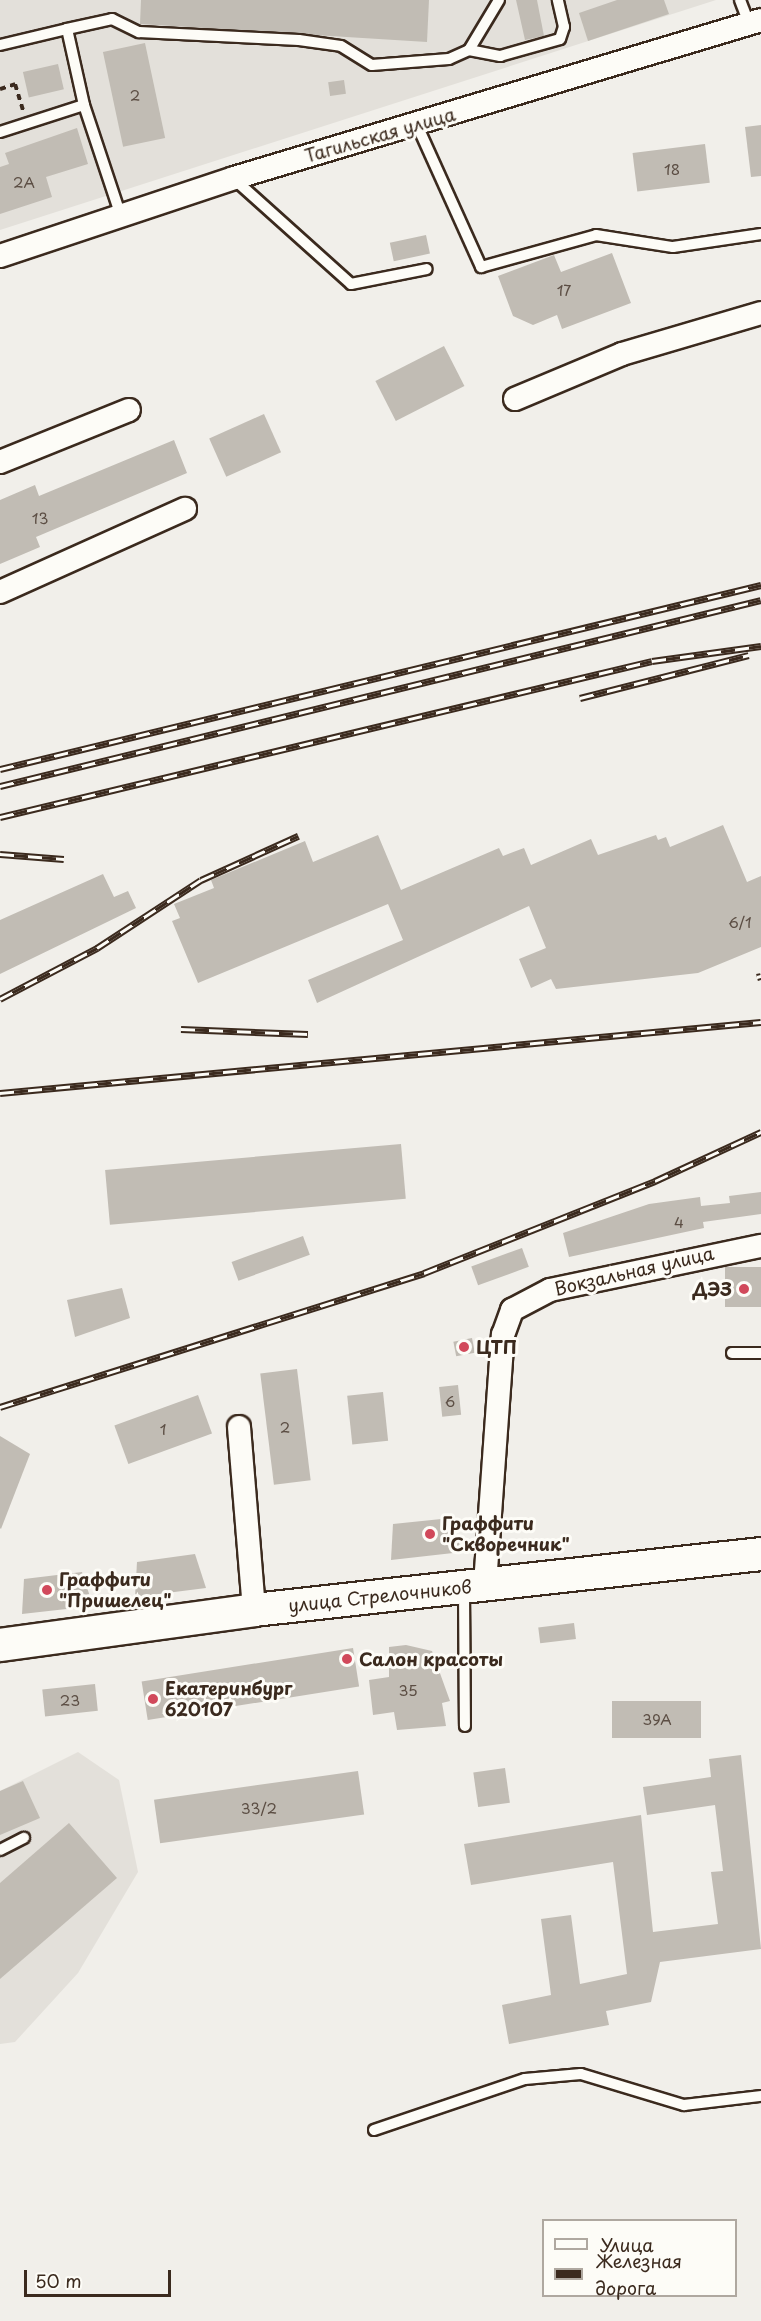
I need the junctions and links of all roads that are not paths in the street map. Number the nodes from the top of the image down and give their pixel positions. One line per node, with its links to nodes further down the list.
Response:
1 (499, 0): 7 (lane)
2 (558, 0): 7 (lane)
3 (740, 0): 4 (lane)
4 (755, 21): 9 (street, Тагильская улица)
5 (67, 29): 6 (lane); 7 (lane); 8 (lane)
6 (0, 45)
7 (469, 50)
8 (84, 105): 10 (lane); 12 (lane)
9 (417, 125): 11 (street, Тагильская улица); 13 (lane)
10 (0, 132)
11 (234, 178): 12 (street, Тагильская улица); 15 (lane)
12 (121, 216): 14 (street, Тагильская улица)
13 (761, 234)
14 (0, 256)
15 (427, 268)
16 (761, 313): 17 (street)
17 (515, 399)
18 (129, 410): 19 (street)
19 (0, 462)
20 (185, 509): 21 (street)
21 (0, 592)
22 (761, 1246): 27 (street, Вокзальная улица)
23 (732, 1353): 24 (lane)
24 (761, 1353)
25 (239, 1428): 28 (street)
26 (761, 1554): 27 (main road, улица Стрелочников)
27 (475, 1586): 28 (main road, улица Стрелочников); 30 (lane)
28 (254, 1610): 29 (main road, улица Стрелочников)
29 (0, 1645)
30 (465, 1726)
31 (24, 1838): 32 (lane)
32 (0, 1850)
33 (761, 2096): 34 (lane)
34 (374, 2130)

